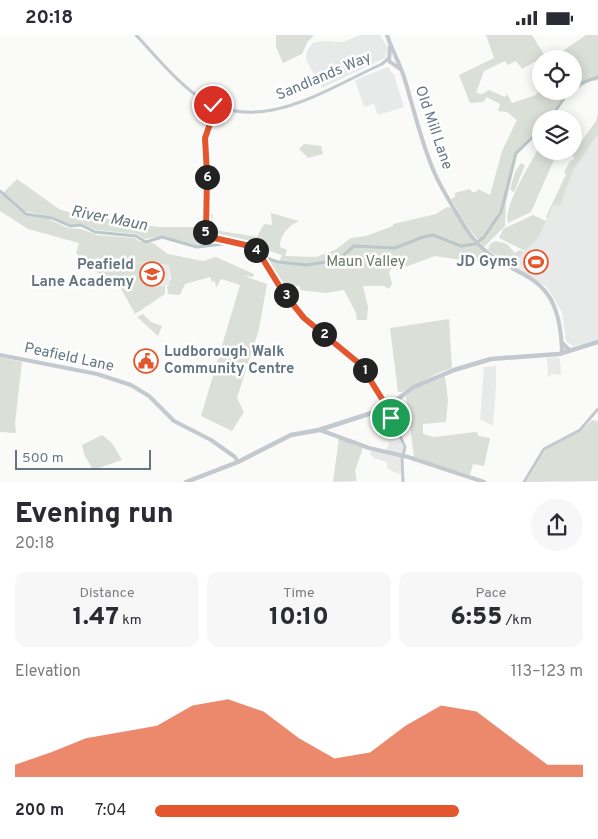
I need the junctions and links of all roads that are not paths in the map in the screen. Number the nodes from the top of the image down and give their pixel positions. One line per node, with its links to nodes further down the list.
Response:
1 (136, 35): 9 (street, Sandlands Way)
2 (388, 35): 3 (main road, Old Mill Lane)
3 (390, 44): 4 (main road, Old Mill Lane); 5 (main road, Old Mill Lane)
4 (389, 57): 5 (main road); 6 (main road, Old Mill Lane); 7 (street)
5 (396, 57): 6 (main road); 8 (main road, Old Mill Lane)
6 (392, 63): 7 (street); 8 (main road, Old Mill Lane)
7 (382, 64): 9 (street, Sandlands Way)
8 (401, 70): 11 (main road, Old Mill Lane)
9 (216, 107): 15 (street)
10 (598, 342): 12 (highway)
11 (562, 343): 12 (highway); 13 (main road, Old Mill Lane)
12 (570, 351): 13 (highway)
13 (562, 353): 15 (highway)
14 (0, 355): 19 (main road, Peafield Lane)
15 (387, 407): 17 (highway); 18 (street)
16 (598, 409): 23 (street)
17 (319, 430): 18 (main road); 19 (highway)
18 (403, 456): 21 (street); 22 (main road)
19 (238, 462): 20 (highway)
20 (186, 481)
21 (403, 481)
22 (484, 481)
23 (524, 481)

